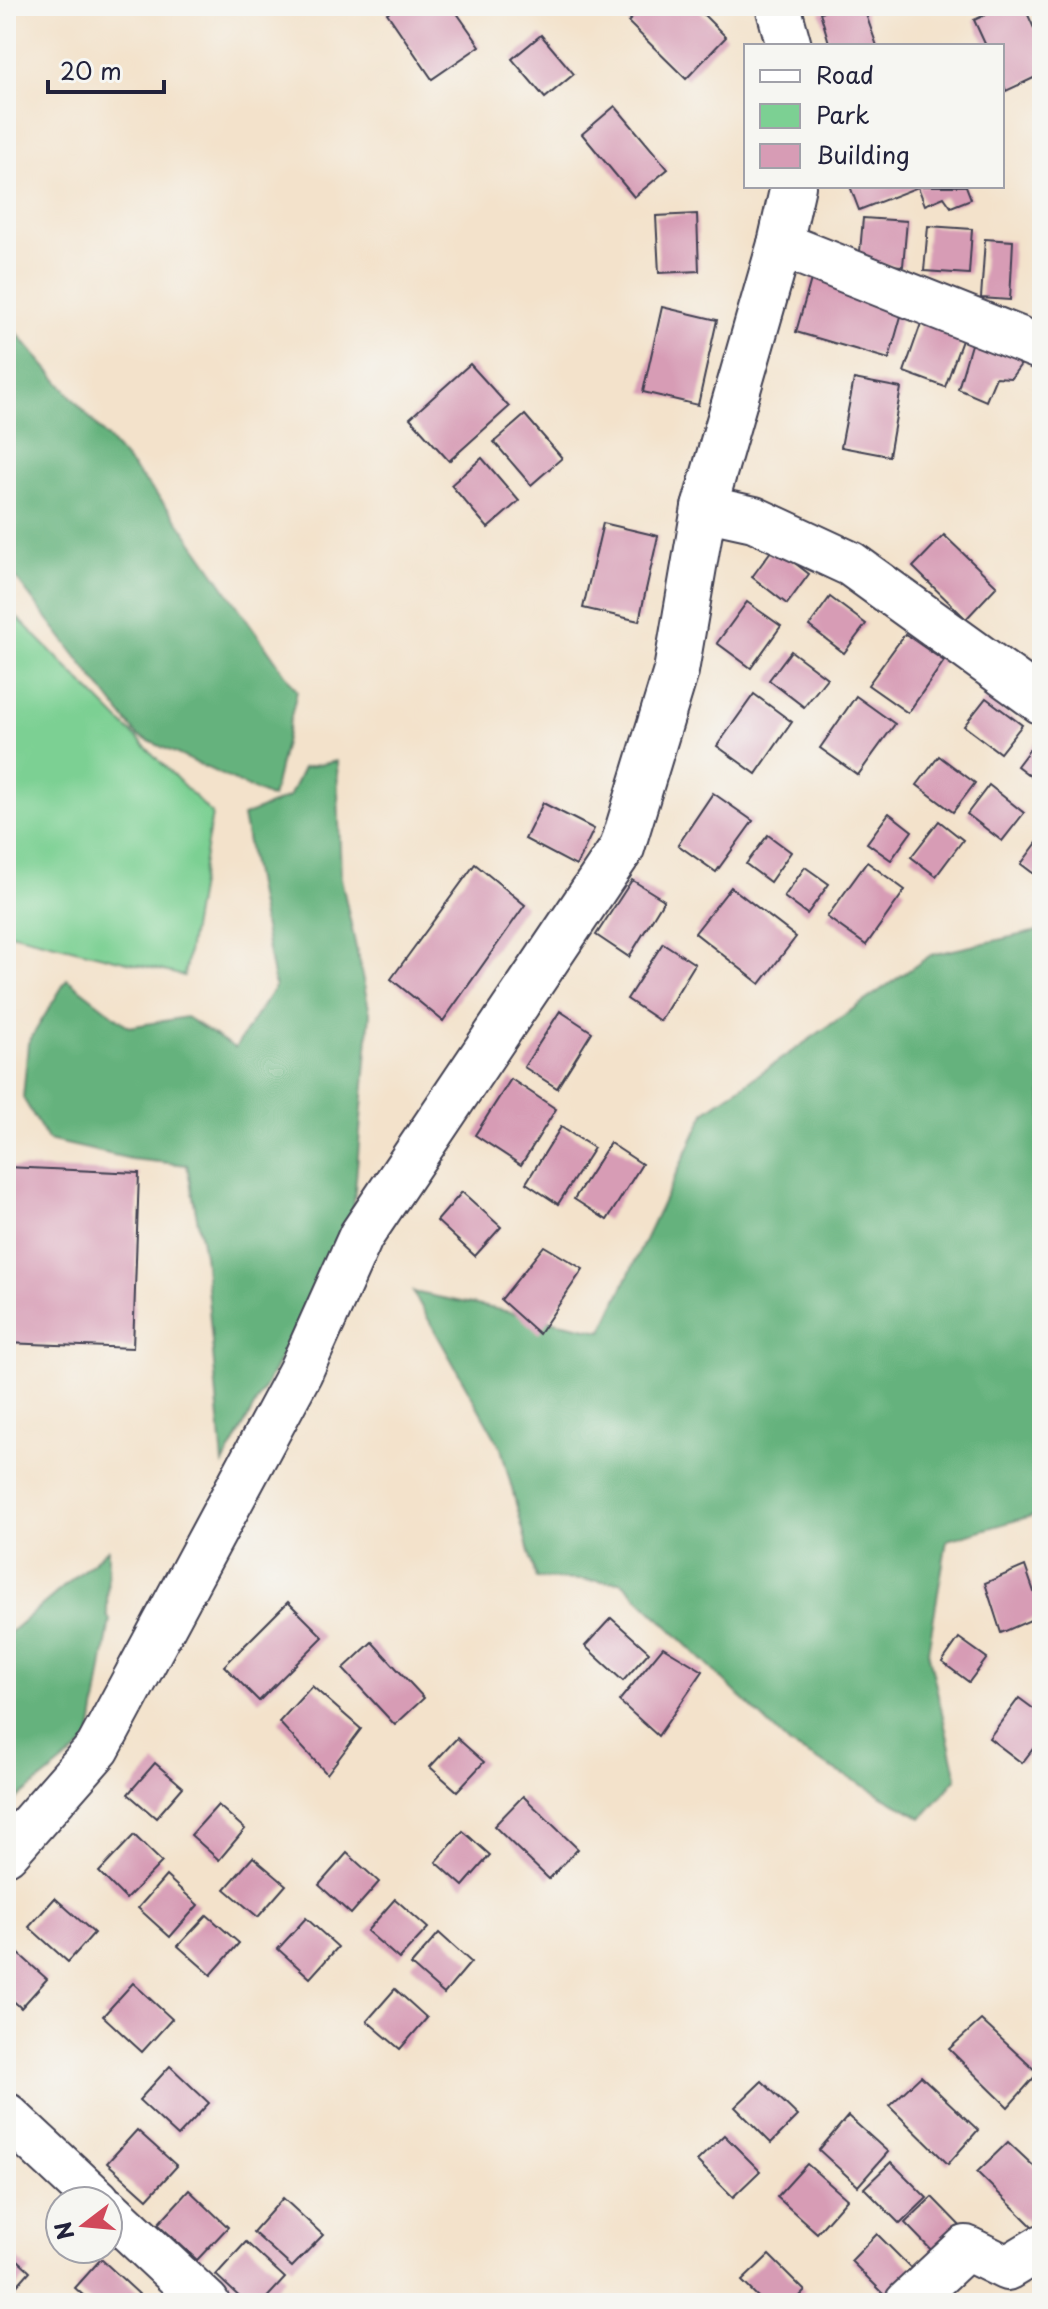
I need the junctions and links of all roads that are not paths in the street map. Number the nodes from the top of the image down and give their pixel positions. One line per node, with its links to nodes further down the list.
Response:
1 (778, 6): 2 (street)
2 (788, 44)
3 (793, 188): 4 (street)
4 (780, 244): 5 (street); 6 (street)
5 (1042, 348)
6 (704, 508): 7 (street); 8 (street)
7 (1042, 702)
8 (6, 1853)
9 (6, 2115): 10 (street)
10 (81, 2185)
11 (124, 2225): 13 (street)
12 (1042, 2247): 14 (street)
13 (207, 2303)
14 (907, 2303)

